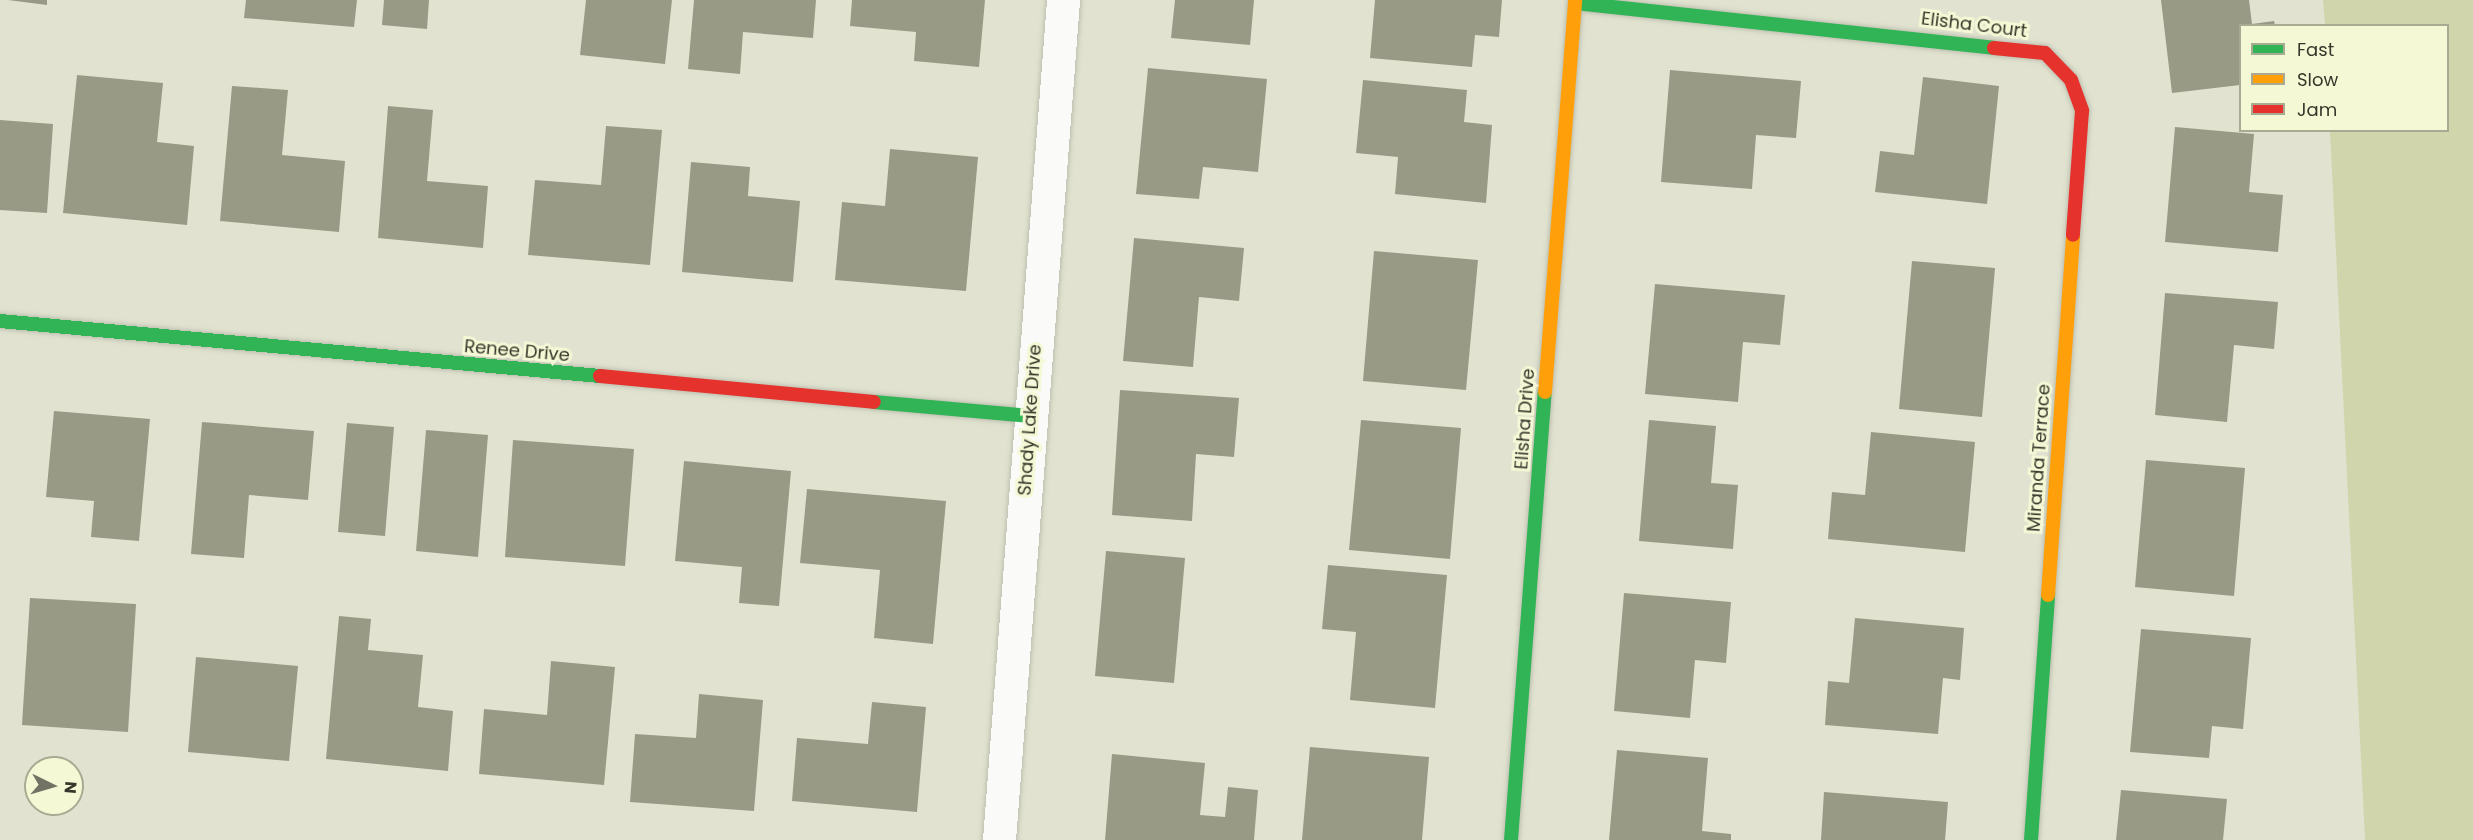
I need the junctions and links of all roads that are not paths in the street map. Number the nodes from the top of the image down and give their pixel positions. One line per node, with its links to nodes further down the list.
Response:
1 (1063, 0): 5 (street, Shady Lake Drive)
2 (1575, 2): 3 (street, Elisha Court); 7 (street, Elisha Drive)
3 (2071, 80): 8 (street, Miranda Terrace)
4 (0, 321): 5 (street, Renee Drive)
5 (1030, 416): 6 (street, Shady Lake Drive)
6 (999, 840)
7 (1510, 840)
8 (2031, 840)

